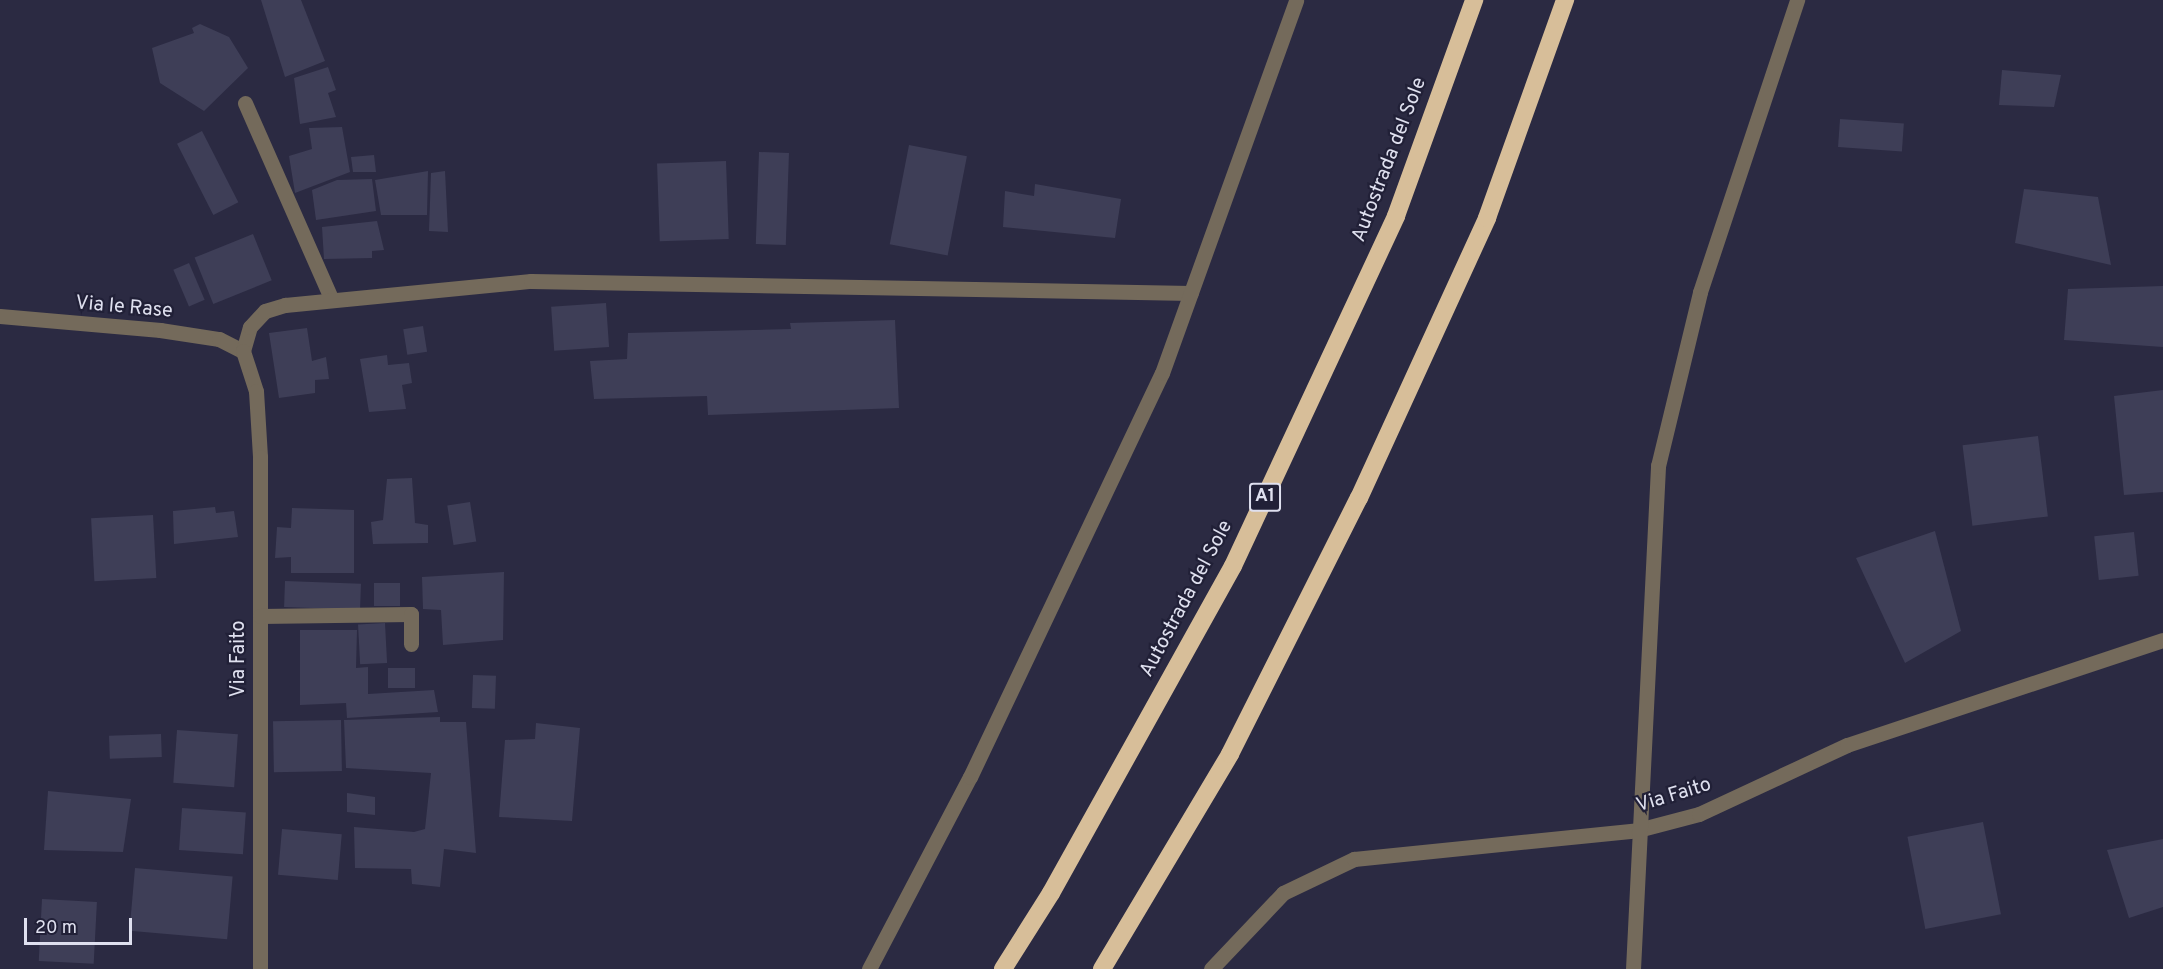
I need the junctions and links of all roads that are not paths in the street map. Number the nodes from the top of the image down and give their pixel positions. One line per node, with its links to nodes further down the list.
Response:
1 (1296, 0): 6 (street)
2 (1474, 0): 16 (highway, Autostrada del Sole / A1)
3 (1565, 0): 17 (highway)
4 (1797, 0): 13 (street)
5 (245, 103): 7 (street)
6 (1191, 292): 7 (street); 15 (street)
7 (332, 300): 9 (street)
8 (0, 316): 9 (street, Via le Rase)
9 (243, 351): 10 (street, Via Faito)
10 (260, 616): 12 (street); 14 (street, Via Faito)
11 (2163, 640): 13 (street, Via Faito)
12 (411, 644)
13 (1638, 830): 18 (street, Via Faito); 19 (street)
14 (260, 969)
15 (869, 969)
16 (1003, 969)
17 (1101, 969)
18 (1210, 969)
19 (1633, 969)

